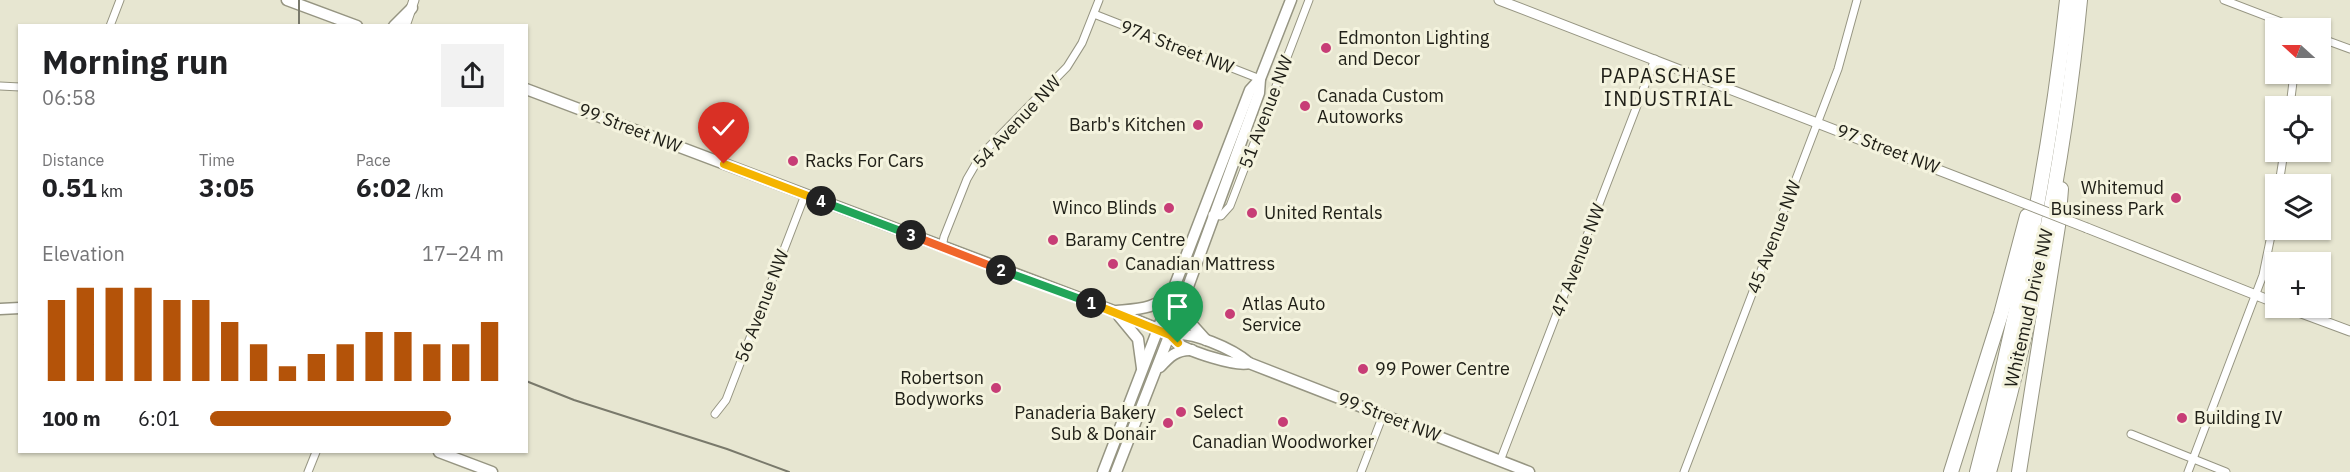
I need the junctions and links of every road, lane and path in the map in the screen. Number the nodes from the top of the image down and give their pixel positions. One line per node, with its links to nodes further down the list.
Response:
1 (120, 0): 13 (street)
2 (287, 0): 14 (main road)
3 (1099, 0): 11 (street, 54 Avenue NW)
4 (1291, 0): 20 (main road, 51 Avenue NW)
5 (1309, 0): 29 (street, 51 Avenue NW)
6 (1500, 0): 19 (street, 97 Street NW)
7 (1857, 0): 24 (street, 45 Avenue NW)
8 (2070, 0): 25 (highway, Whitemud Drive NW); 26 (highway, Whitemud Drive NW)
9 (2224, 0): 12 (street)
10 (413, 4): 15 (main road); 16 (street)
11 (1094, 14): 20 (street, 97A Street NW); 31 (street, 54 Avenue NW)
12 (2270, 18)
13 (111, 24)
14 (352, 24)
15 (396, 24)
16 (406, 24)
17 (2331, 42): 18 (street)
18 (2350, 49)
19 (1655, 59): 24 (street, 97 Street NW); 54 (street, 47 Avenue NW)
20 (1260, 79): 28 (main road, 51 Avenue NW); 29 (main road, 51 Avenue NW)
21 (0, 86): 22 (street)
22 (18, 87)
23 (528, 90): 27 (main road, 99 Street NW)
24 (1818, 122): 34 (street, 97 Street NW, bridge); 61 (street, 45 Avenue NW)
25 (2062, 139): 64 (highway, Whitemud Drive NW); 65 (highway)
26 (2043, 172): 62 (highway); 63 (highway, Whitemud Drive NW)
27 (805, 195): 31 (main road, 99 Street NW); 48 (street, 56 Avenue NW)
28 (1204, 211): 29 (street); 32 (main road, 51 Avenue NW)
29 (1215, 216): 33 (main road, 51 Avenue NW)
30 (2271, 240): 34 (street)
31 (942, 247): 38 (main road, 99 Street NW)
32 (1177, 283): 38 (main road); 40 (main road, 51 Avenue NW)
33 (1185, 295): 42 (main road, 51 Avenue NW); 43 (main road)
34 (2256, 295): 35 (street, 97 Street NW); 53 (street)
35 (2265, 299)
36 (18, 308): 37 (main road)
37 (0, 309)
38 (1114, 311): 40 (main road, 99 Street NW); 47 (main road)
39 (2315, 318): 41 (street)
40 (1158, 330): 42 (main road, 99 Street NW); 47 (main road, 51 Avenue NW)
41 (2350, 331)
42 (1170, 335): 43 (main road, 99 Street NW); 44 (main road, 99 Street NW); 46 (main road, 51 Avenue NW)
43 (1209, 342): 45 (main road, 99 Street NW)
44 (1201, 352): 45 (main road, 99 Street NW); 46 (main road)
45 (1249, 363): 49 (main road, 99 Street NW)
46 (1157, 370): 58 (main road, 51 Avenue NW)
47 (1142, 372): 57 (main road, 51 Avenue NW)
48 (715, 414)
49 (1383, 415): 54 (main road, 99 Street NW); 59 (street)
50 (2131, 434): 53 (street)
51 (316, 453): 55 (street)
52 (442, 453): 56 (main road)
53 (2193, 460): 66 (street); 67 (street)
54 (1500, 461): 60 (main road, 99 Street NW)
55 (308, 472)
56 (492, 472)
57 (1103, 472)
58 (1116, 472)
59 (1361, 472)
60 (1529, 472)
61 (1684, 472)
62 (1951, 472)
63 (1977, 472)
64 (1989, 472)
65 (2019, 472)
66 (2188, 472)
67 (2226, 472)

